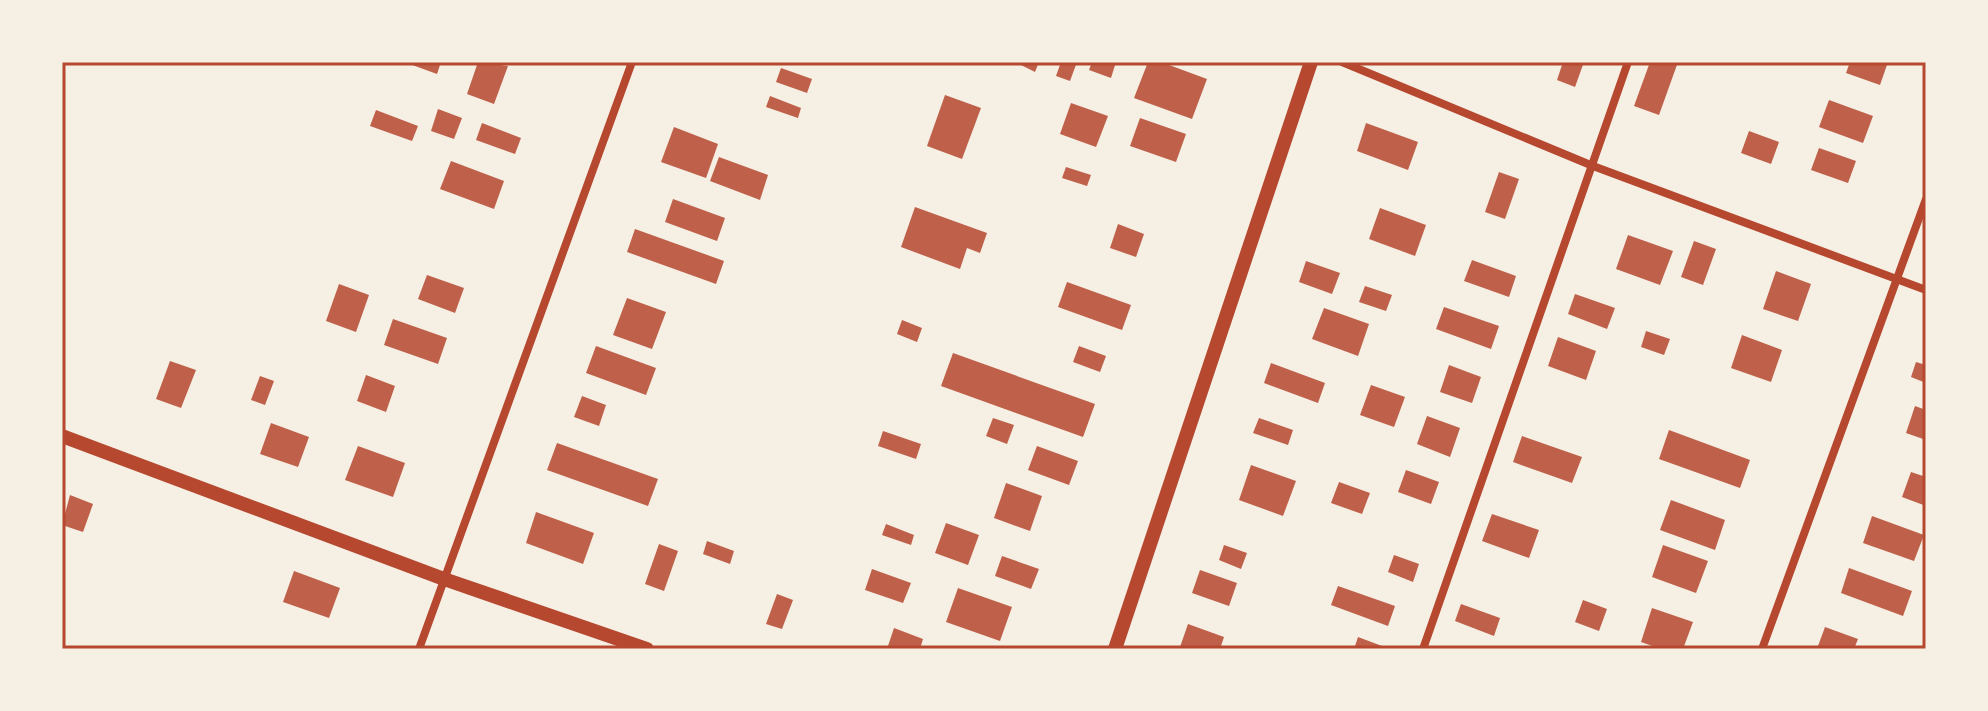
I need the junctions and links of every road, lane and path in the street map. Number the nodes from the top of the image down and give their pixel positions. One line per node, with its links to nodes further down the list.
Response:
1 (632, 62): 10 (street)
2 (1311, 62): 13 (street)
3 (1342, 62): 5 (street)
4 (1628, 62): 5 (street)
5 (1593, 166): 7 (street); 14 (street)
6 (1926, 199): 7 (street)
7 (1898, 279): 8 (street); 15 (street)
8 (1926, 290)
9 (62, 436): 10 (street)
10 (444, 579): 11 (street); 12 (street)
11 (419, 649)
12 (647, 649)
13 (1115, 649)
14 (1423, 649)
15 (1762, 649)

